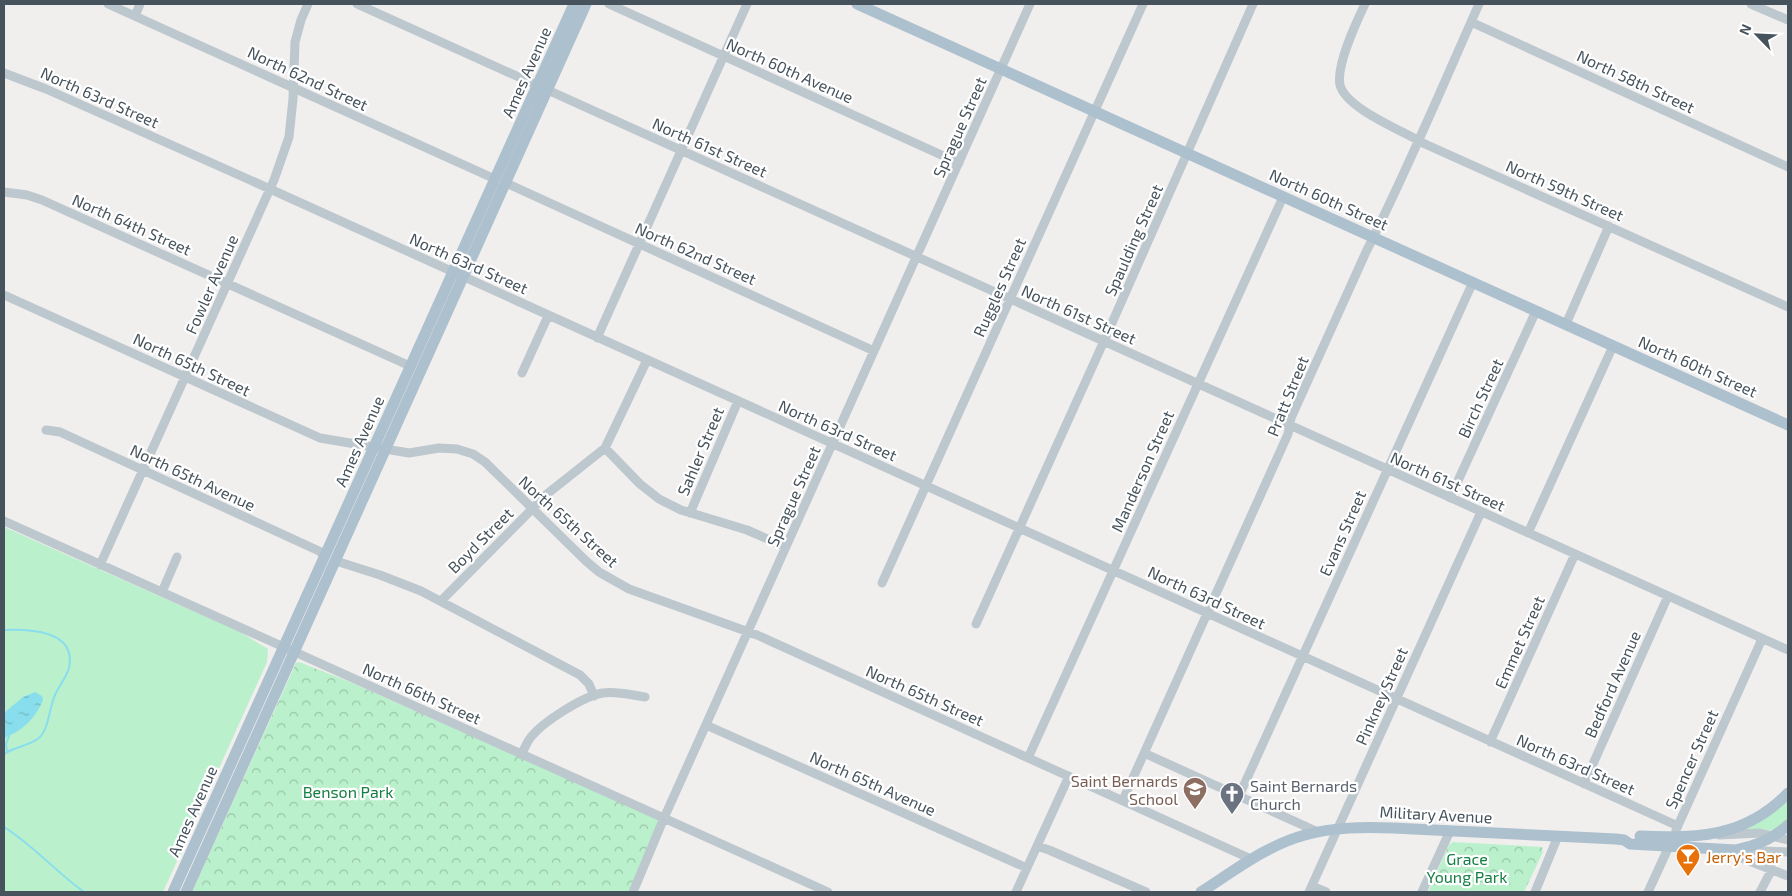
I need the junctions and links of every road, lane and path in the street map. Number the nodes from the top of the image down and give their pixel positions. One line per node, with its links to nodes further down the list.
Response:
1 (108, 4): 16 (street, North 62nd Street)
2 (140, 4): 16 (street)
3 (308, 4): 23 (street, Fowler Avenue)
4 (357, 4): 22 (street, North 61st Street)
5 (574, 4): 22 (main road, Ames Avenue)
6 (586, 4): 22 (main road, Ames Avenue)
7 (609, 4): 19 (street, North 60th Avenue)
8 (747, 4): 19 (street)
9 (857, 4): 20 (main road, North 60th Street)
10 (1030, 4): 20 (street, Sprague Street)
11 (1143, 4): 24 (street, Ruggles Street)
12 (1253, 4): 27 (street, Spaulding Street)
13 (1365, 4): 25 (street, North 59th Street)
14 (1479, 4): 18 (street, Pratt Street)
15 (1751, 4): 17 (street)
16 (135, 16): 23 (street, North 62nd Street)
17 (1788, 20)
18 (1471, 22): 25 (street, Pratt Street); 29 (street, North 58th Street)
19 (724, 56): 26 (street); 28 (street, North 60th Avenue)
20 (1002, 69): 24 (main road, North 60th Street); 28 (street, Sprague Street)
21 (4, 73): 31 (street, North 63rd Street)
22 (543, 87): 26 (street, North 61st Street); 30 (main road, Ames Avenue)
23 (293, 88): 30 (street, North 62nd Street); 31 (street, Fowler Avenue)
24 (1095, 111): 27 (main road, North 60th Street); 43 (street, Ruggles Street)
25 (1419, 140): 34 (street, North 59th Street); 35 (street, Pratt Street)
26 (682, 150): 36 (street); 37 (street, North 61st Street)
27 (1188, 153): 33 (main road, North 60th Street); 49 (street, Spaulding Street)
28 (959, 163): 37 (street, Sprague Street)
29 (1788, 167)
30 (500, 181): 36 (street, North 62nd Street); 38 (main road, Ames Avenue); 39 (main road, Ames Avenue)
31 (270, 190): 38 (street, North 63rd Street); 41 (street, Fowler Avenue)
32 (4, 192): 41 (street, North 64th Street)
33 (1283, 196): 35 (main road, North 60th Street); 56 (street, Manderson Street)
34 (1609, 226): 44 (street, North 59th Street); 47 (street)
35 (1374, 238): 40 (main road, North 60th Street); 59 (street, Pratt Street)
36 (639, 244): 48 (street); 51 (street, North 62nd Street)
37 (917, 256): 43 (street, North 61st Street); 51 (street, Sprague Street)
38 (453, 272): 39 (street, North 63rd Street); 53 (main road, Ames Avenue)
39 (464, 277): 46 (street, North 63rd Street); 64 (main road, Ames Avenue)
40 (1472, 282): 45 (main road, North 60th Street); 65 (street, Evans Street)
41 (228, 283): 53 (street, North 64th Street); 55 (street, Fowler Avenue)
42 (4, 295): 55 (street, North 65th Street)
43 (1010, 299): 49 (street, North 61st Street); 67 (street, Ruggles Street)
44 (1788, 307)
45 (1536, 311): 47 (main road, North 60th Street); 68 (street, Birch Street)
46 (548, 316): 48 (street, North 63rd Street); 54 (street)
47 (1566, 324): 50 (main road, North 60th Street)
48 (597, 338): 52 (street, North 63rd Street)
49 (1104, 341): 56 (street, North 61st Street); 73 (street, Spaulding Street)
50 (1613, 346): 58 (main road, North 60th Street); 74 (street)
51 (874, 351): 61 (street, Sprague Street)
52 (646, 360): 57 (street, North 63rd Street); 63 (street, Boyd Street)
53 (410, 366): 62 (main road, Ames Avenue)
54 (522, 373)
55 (185, 377): 62 (street, North 65th Street); 66 (street, Fowler Avenue)
56 (1198, 384): 59 (street, North 61st Street); 80 (street, Manderson Street)
57 (738, 401): 61 (street, North 63rd Street); 71 (street, Sahler Street)
58 (1788, 424)
59 (1290, 426): 65 (street, North 61st Street); 85 (street, Pratt Street)
60 (46, 430): 66 (street, North 65th Avenue)
61 (832, 444): 67 (street, North 63rd Street); 75 (street, Sprague Street)
62 (374, 448): 64 (street, North 65th Street); 78 (main road, Ames Avenue)
63 (605, 448): 69 (street, Boyd Street); 71 (street)
64 (386, 449): 69 (street, North 65th Street); 78 (main road, Ames Avenue)
65 (1387, 470): 68 (street, North 61st Street); 91 (street, Evans Street)
66 (143, 471): 78 (street, North 65th Avenue); 79 (street, Fowler Avenue)
67 (926, 486): 73 (street, North 63rd Street); 81 (street, Ruggles Street)
68 (1450, 498): 70 (street, North 61st Street)
69 (532, 508): 84 (street, Boyd Street); 87 (street, North 65th Street)
70 (1481, 512): 74 (street, North 61st Street); 94 (street, Pinkney Street)
71 (690, 513): 75 (street)
72 (4, 521): 79 (street, North 66th Street)
73 (1020, 528): 80 (street, North 63rd Street); 86 (street, Spaulding Street)
74 (1528, 533): 76 (street, North 61st Street)
75 (786, 547): 87 (street, Sprague Street)
76 (1575, 554): 83 (street, North 61st Street); 96 (street, Emmet Street)
77 (177, 557): 82 (street)
78 (330, 559): 84 (street, North 65th Avenue); 89 (main road, Ames Avenue)
79 (100, 565): 82 (street, North 66th Street)
80 (1113, 570): 85 (street, North 63rd Street); 99 (street, Manderson Street)
81 (882, 583)
82 (162, 592): 89 (street, North 66th Street)
83 (1668, 596): 88 (street, North 61st Street); 101 (street, Bedford Avenue)
84 (441, 602): 92 (street, North 65th Avenue)
85 (1207, 613): 91 (street, North 63rd Street); 97 (street, Pratt Street)
86 (976, 624)
87 (748, 632): 95 (street, Sprague Street); 99 (street, North 65th Street)
88 (1762, 639): 90 (street, North 61st Street); 108 (street, Spencer Street)
89 (289, 650): 98 (street, North 66th Street); 128 (main road, Ames Avenue); 129 (main road, Ames Avenue)
90 (1788, 650)
91 (1302, 657): 94 (street, North 63rd Street); 103 (street, Evans Street)
92 (594, 696): 93 (street); 98 (street)
93 (645, 697)
94 (1396, 699): 96 (street, North 63rd Street); 109 (street, Pinkney Street)
95 (706, 724): 105 (street, Sprague Street); 124 (street, North 65th Avenue)
96 (1490, 742): 101 (street, North 63rd Street)
97 (1144, 753): 103 (street); 104 (street, Pratt Street)
98 (522, 754): 105 (street, North 66th Street)
99 (1028, 758): 100 (street, North 65th Street)
100 (1069, 776): 104 (street, North 65th Street); 119 (street)
101 (1584, 784): 106 (street, North 63rd Street)
102 (1788, 793): 112 (main road)
103 (1239, 796): 111 (street)
104 (1123, 800): 123 (street, North 65th Street)
105 (664, 818): 130 (street, Sprague Street); 131 (street, North 66th Street)
106 (1659, 818): 108 (street, North 63rd Street); 115 (street)
107 (1788, 825): 114 (main road)
108 (1678, 826): 118 (street, Spencer Street)
109 (1337, 829): 110 (main road, Military Avenue); 111 (main road, Military Avenue); 127 (street, Pinkney Street)
110 (1450, 831): 113 (main road, Military Avenue); 136 (street)
111 (1318, 832): 123 (main road, Military Avenue)
112 (1713, 835): 114 (street, Military Avenue); 118 (main road, Military Avenue)
113 (1558, 836): 116 (main road, Military Avenue); 137 (street)
114 (1774, 836): 117 (street, Military Avenue); 121 (main road)
115 (1660, 837): 116 (main road, Military Avenue); 118 (main road, Military Avenue)
116 (1624, 840): 118 (main road, Military Avenue)
117 (1788, 840)
118 (1671, 841): 120 (main road, Military Avenue); 138 (street, Spencer Street)
119 (1037, 846): 124 (street); 133 (street)
120 (1718, 850): 121 (main road, Military Avenue); 125 (street)
121 (1736, 850): 122 (street, Military Avenue)
122 (1788, 852)
123 (1251, 859): 134 (main road, Military Avenue)
124 (1027, 868): 132 (street)
125 (1772, 869): 126 (street); 139 (street)
126 (1788, 876)
127 (1311, 889): 135 (street)
128 (173, 892)
129 (186, 892)
130 (633, 892)
131 (828, 892)
132 (1016, 892)
133 (1146, 892)
134 (1201, 892)
135 (1326, 892)
136 (1422, 892)
137 (1535, 892)
138 (1648, 892)
139 (1760, 892)

